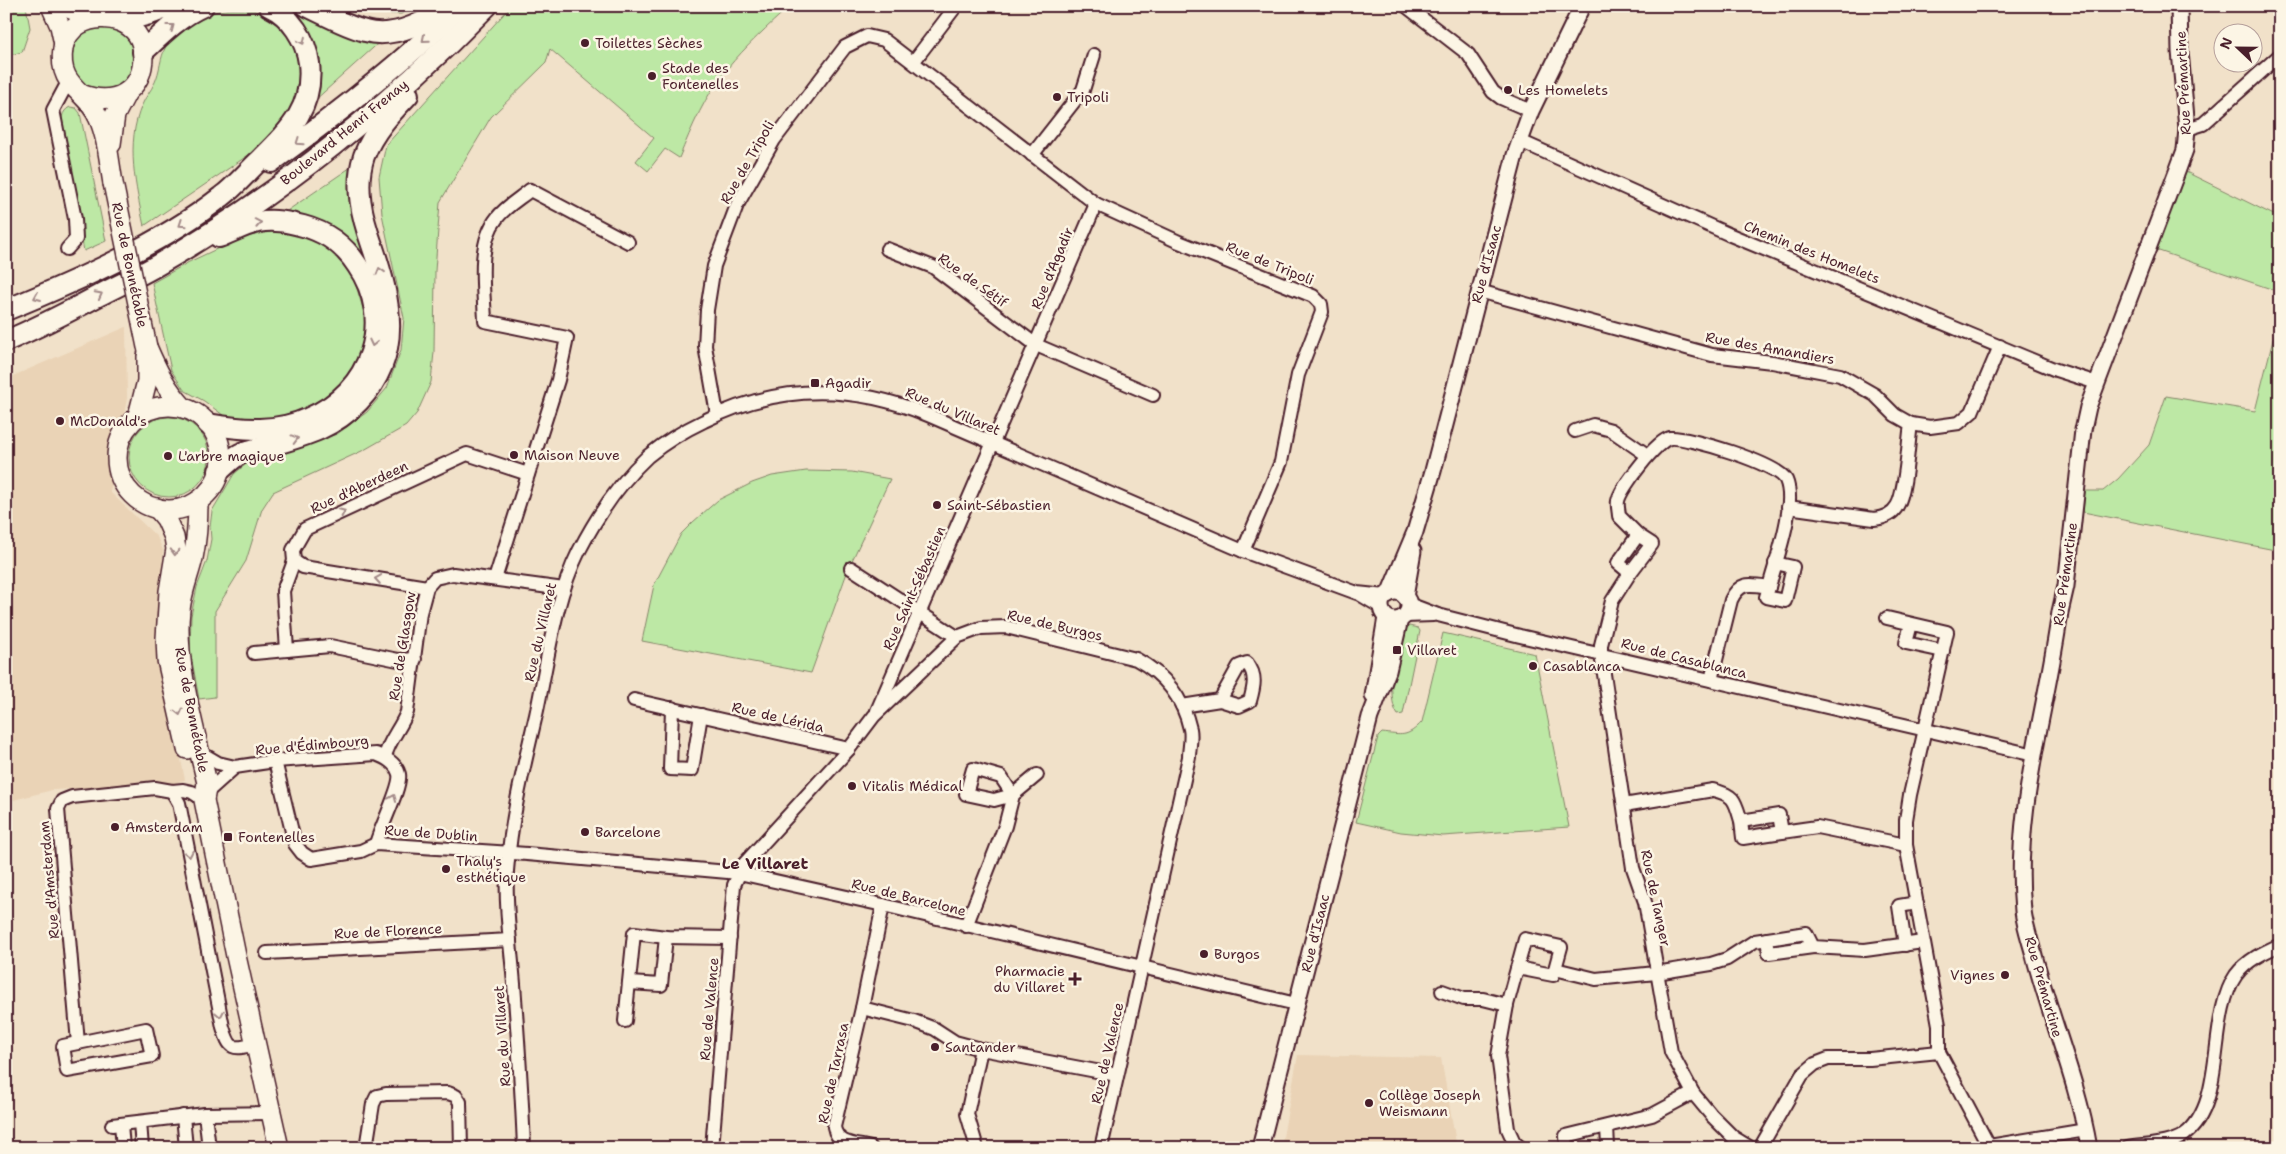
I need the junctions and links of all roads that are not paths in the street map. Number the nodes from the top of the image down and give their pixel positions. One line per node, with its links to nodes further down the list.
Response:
1 (51, 6): 17 (main road)
2 (64, 6): 14 (main road)
3 (169, 6): 15 (highway)
4 (203, 6): 18 (highway, one-way to 4)
5 (269, 6): 29 (highway, one-way to 29)
6 (308, 6): 7 (highway)
7 (449, 6)
8 (461, 6): 29 (highway, Boulevard Henri Frenay, one-way to 29)
9 (487, 6): 16 (highway, Boulevard Henri Frenay)
10 (956, 6): 21 (street)
11 (1406, 6): 24 (street)
12 (1582, 6): 24 (street, Rue d'Isaac)
13 (2179, 6): 25 (street, Rue Prémartine)
14 (92, 18): 15 (main road); 17 (main road)
15 (113, 18): 18 (main road)
16 (470, 24): 34 (highway, Boulevard Henri Frenay); 51 (highway, one-way to 16)
17 (64, 44): 22 (main road)
18 (143, 52): 23 (main road)
19 (1094, 55): 27 (street)
20 (2280, 55): 25 (street)
21 (914, 61): 27 (street, Rue de Tripoli); 44 (street, Rue de Tripoli)
22 (74, 88): 23 (main road); 28 (main road); 32 (street)
23 (127, 92): 28 (main road)
24 (1531, 112): 26 (street, Rue d'Isaac)
25 (2187, 129): 41 (street, Rue Prémartine)
26 (1520, 141): 35 (street, Rue d'Isaac); 39 (street, Chemin des Homelets)
27 (1032, 155): 30 (street, Rue de Tripoli)
28 (113, 183): 40 (main road, Rue de Bonnétable, bridge)
29 (222, 197): 36 (highway, one-way to 36)
30 (1096, 204): 38 (street, Rue d'Agadir); 56 (street, Rue de Tripoli)
31 (628, 242): 52 (street)
32 (67, 249)
33 (888, 249): 38 (street, Rue de Sétif)
34 (149, 269): 37 (highway, one-way to 34); 46 (highway, one-way to 46)
35 (1479, 291): 47 (street, Rue des Amandiers); 64 (street, Rue d'Isaac)
36 (6, 310)
37 (6, 341)
38 (1036, 345): 42 (street); 49 (street, Rue d'Agadir)
39 (2000, 346): 41 (street, Chemin des Homelets); 47 (street, Rue des Amandiers)
40 (147, 347): 43 (main road, Rue de Bonnétable); 45 (main road, Rue de Bonnétable)
41 (2096, 383): 84 (street, Rue Prémartine)
42 (1153, 396)
43 (184, 408): 45 (main road); 46 (main road, Rue de Bonnétable)
44 (717, 414): 49 (street, Rue du Villaret); 63 (street, Rue du Villaret)
45 (138, 416): 54 (main road, Rue de Bonnétable)
46 (208, 424): 51 (main road, Rue de Bonnétable)
47 (1911, 424): 55 (street)
48 (1575, 431): 50 (street)
49 (994, 444): 56 (street, Rue du Villaret); 65 (street, Rue Saint-Sébastien)
50 (1647, 455): 55 (street); 72 (street, Rue de Tanger)
51 (219, 471): 53 (main road, Rue de Bonnétable)
52 (528, 474): 57 (street, Rue d'Aberdeen, one-way to 52); 60 (street)
53 (198, 501): 54 (main road, Rue de Bonnétable); 83 (main road, Rue de Bonnétable)
54 (157, 508): 90 (main road, Rue de Bonnétable, one-way to 90)
55 (1788, 508): 58 (street)
56 (1243, 551): 64 (street, Rue du Villaret)
57 (294, 561): 61 (street, one-way to 57); 69 (street, Rue d'Aberdeen)
58 (1775, 563): 62 (street); 62 (street)
59 (851, 568): 65 (street)
60 (495, 580): 61 (street, Rue de Glasgow); 63 (street, Rue de Glasgow)
61 (427, 587): 73 (street, Rue de Glasgow)
62 (1769, 587): 74 (street)
63 (564, 589): 94 (street, Rue du Villaret)
64 (1395, 606): 72 (street, Rue de Casablanca); 112 (street, Rue d'Isaac)
65 (919, 613): 68 (street); 80 (street, Rue Saint-Sébastien)
66 (1887, 618): 67 (street)
67 (1911, 624): 70 (street); 70 (street)
68 (957, 637): 77 (street, Rue de Burgos); 80 (street, Rue de Burgos)
69 (287, 650): 71 (street); 73 (street)
70 (1942, 651): 81 (street)
71 (254, 653)
72 (1601, 654): 74 (street, Rue de Casablanca); 91 (street, Rue de Tanger)
73 (415, 659): 85 (street, Rue de Glasgow)
74 (1711, 680): 81 (street, Rue de Casablanca)
75 (634, 700): 78 (street, Rue de Lérida)
76 (1220, 700): 77 (street)
77 (1182, 706): 106 (street, Rue de Burgos)
78 (672, 708): 79 (street, Rue de Lérida); 79 (street)
79 (701, 715): 82 (street, Rue de Lérida)
80 (874, 716): 82 (street, Rue de Burgos)
81 (1924, 730): 84 (street, Rue de Casablanca); 93 (street)
82 (849, 749): 95 (street, Rue de Burgos)
83 (201, 753): 87 (street, Rue d'Édimbourg); 90 (main road, Rue de Bonnétable)
84 (2034, 755): 127 (street, Rue Prémartine)
85 (385, 757): 86 (street, Rue d'Édimbourg); 92 (street, Rue d'Édimbourg, one-way to 85)
86 (275, 761): 87 (street, Rue d'Édimbourg); 92 (street, Rue de Dublin)
87 (235, 767): 90 (street)
88 (1037, 775): 98 (street)
89 (172, 791): 90 (street, Rue d'Amsterdam); 116 (street, Rue d'Amsterdam); 117 (street, one-way to 117)
90 (205, 797): 117 (main road, Rue de Bonnétable)
91 (1624, 805): 93 (street); 109 (street, Rue de Tanger)
92 (376, 844): 94 (street, Rue de Dublin)
93 (1906, 845): 96 (street)
94 (509, 853): 95 (street, Rue de Barcelone); 101 (street, Rue du Villaret)
95 (739, 873): 97 (street, Rue de Barcelone); 100 (street, Rue de Valence)
96 (1917, 903): 102 (street); 103 (street)
97 (883, 905): 98 (street, Rue de Barcelone); 114 (street, Rue de Tarrasa)
98 (966, 926): 106 (street, Rue de Barcelone)
99 (666, 937): 100 (street); 110 (street); 110 (street)
100 (730, 938): 138 (street, Rue de Valence)
101 (510, 940): 105 (street, Rue de Florence); 137 (street, Rue du Villaret)
102 (1923, 942): 103 (street); 119 (street)
103 (1905, 945): 109 (street)
104 (2280, 945): 128 (street)
105 (267, 953)
106 (1142, 966): 112 (street, Rue de Barcelone); 120 (street, Rue de Valence)
107 (1517, 968): 108 (street); 108 (street); 113 (street)
108 (1555, 969): 109 (street)
109 (1656, 973): 121 (street, Rue de Tanger)
110 (629, 983): 115 (street)
111 (1442, 991): 113 (street)
112 (1296, 1004): 142 (street, Rue d'Isaac)
113 (1507, 1006): 143 (street)
114 (862, 1008): 118 (street); 139 (street, Rue de Tarrasa)
115 (626, 1020)
116 (78, 1043): 116 (street)
117 (256, 1044): 122 (main road, Rue de Bonnétable)
118 (981, 1049): 120 (street); 140 (street)
119 (1939, 1052): 129 (street); 147 (street)
120 (1117, 1075): 141 (street, Rue de Valence)
121 (1693, 1093): 126 (street); 146 (street, Rue de Tanger)
122 (272, 1113): 123 (street); 134 (main road, Rue de Bonnétable)
123 (205, 1114): 124 (street); 133 (street)
124 (183, 1116): 125 (street); 132 (street)
125 (140, 1122): 130 (street); 131 (street)
126 (1607, 1127): 144 (street); 145 (street)
127 (2086, 1130): 129 (street); 148 (street, Rue Prémartine)
128 (2167, 1145): 149 (street)
129 (1986, 1147)
130 (123, 1148)
131 (142, 1148)
132 (186, 1148)
133 (208, 1148)
134 (279, 1148)
135 (366, 1148): 136 (street)
136 (461, 1148)
137 (524, 1148)
138 (712, 1148)
139 (871, 1148)
140 (976, 1148)
141 (1101, 1148)
142 (1260, 1148)
143 (1521, 1148)
144 (1567, 1148)
145 (1606, 1148)
146 (1751, 1148)
147 (1760, 1148)
148 (2089, 1148)
149 (2128, 1148)

